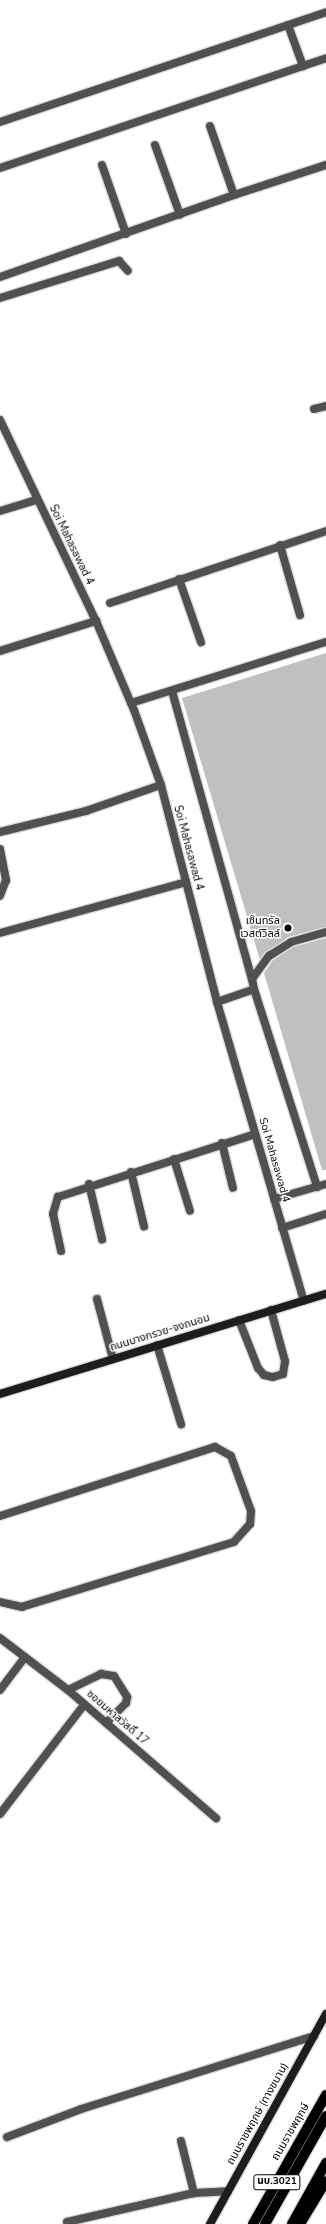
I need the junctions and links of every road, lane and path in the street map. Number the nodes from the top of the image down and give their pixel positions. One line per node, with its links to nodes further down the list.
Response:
1 (326, 12): 2 (street)
2 (288, 25): 4 (street); 5 (street)
3 (326, 58): 4 (street)
4 (302, 66): 10 (street)
5 (0, 122)
6 (210, 126): 11 (street)
7 (155, 145): 12 (street)
8 (102, 165): 13 (street)
9 (326, 165): 11 (street)
10 (0, 168)
11 (234, 195): 12 (street)
12 (180, 215): 13 (street)
13 (126, 234): 15 (street)
14 (128, 271): 16 (street)
15 (0, 277)
16 (0, 298)
17 (326, 406): 18 (street)
18 (314, 409)
19 (0, 420): 20 (street, Soi Mahasawad 4)
20 (37, 500): 21 (street); 27 (street, Soi Mahasawad 4)
21 (0, 511)
22 (326, 531): 23 (street)
23 (280, 546): 24 (street); 26 (street)
24 (179, 579): 25 (street); 28 (street)
25 (110, 603)
26 (300, 615)
27 (96, 621): 30 (street); 32 (street, Soi Mahasawad 4)
28 (201, 642)
29 (326, 642): 31 (street)
30 (0, 651)
31 (172, 691): 32 (street); 40 (street)
32 (131, 703): 33 (street, Soi Mahasawad 4)
33 (161, 785): 34 (street); 36 (street, Soi Mahasawad 4)
34 (0, 832)
35 (0, 850): 37 (street)
36 (186, 882): 39 (street); 42 (street, Soi Mahasawad 4)
37 (0, 896)
38 (326, 932): 40 (street)
39 (0, 933)
40 (252, 980): 41 (street)
41 (254, 989): 42 (street); 49 (street)
42 (217, 1002): 43 (street, Soi Mahasawad 4)
43 (255, 1134): 44 (street); 51 (street, Soi Mahasawad 4)
44 (222, 1143): 45 (street); 50 (street)
45 (174, 1159): 46 (street); 52 (street)
46 (131, 1172): 47 (street); 54 (street)
47 (88, 1184): 56 (street); 57 (street)
48 (326, 1184): 49 (street)
49 (317, 1187): 51 (street)
50 (233, 1188)
51 (274, 1199): 55 (street, Soi Mahasawad 4)
52 (190, 1211)
53 (326, 1214): 55 (street)
54 (144, 1226)
55 (282, 1228): 60 (street, Soi Mahasawad 4)
56 (102, 1239)
57 (61, 1251)
58 (326, 1294): 60 (street, ถนนบางกรวย-จงถนอม)
59 (96, 1299): 64 (street)
60 (304, 1301): 61 (street, ถนนบางกรวย-จงถนอม)
61 (271, 1310): 62 (street, ถนนบางกรวย-จงถนอม); 62 (street)
62 (239, 1320): 63 (street, ถนนบางกรวย-จงถนอม)
63 (157, 1345): 64 (street, ถนนบางกรวย-จงถนอม); 66 (street)
64 (113, 1359): 65 (street, ถนนบางกรวย-จงถนอม)
65 (0, 1394)
66 (181, 1424)
67 (0, 1516): 68 (street)
68 (0, 1602)
69 (0, 1638): 70 (street, ซอยมหาสวัสดิ์ 17)
70 (25, 1657): 71 (street); 72 (street, ซอยมหาสวัสดิ์ 17)
71 (0, 1690)
72 (68, 1690): 73 (street, ซอยมหาสวัสดิ์ 17); 74 (street)
73 (84, 1705): 74 (street, ซอยมหาสวัสดิ์ 17); 75 (street)
74 (106, 1723): 76 (street, ซอยมหาสวัสดิ์ 17)
75 (0, 1814)
76 (216, 1818)
77 (326, 2014): 78 (street, ถนนราชพฤกษ์ (ทางขนาน))
78 (314, 2036): 81 (street); 85 (street, ถนนราชพฤกษ์ (ทางขนาน))
79 (326, 2095): 89 (main road, ถนนราชพฤกษ์ / นบ.3021)
80 (326, 2116): 90 (main road)
81 (7, 2137)
82 (181, 2141): 86 (street)
83 (326, 2163): 91 (main road)
84 (326, 2181): 92 (main road)
85 (228, 2191): 86 (street); 88 (street, ถนนราชพฤกษ์ (ทางขนาน))
86 (194, 2193): 87 (street)
87 (68, 2222)
88 (210, 2224)
89 (253, 2224)
90 (265, 2224)
91 (292, 2224)
92 (300, 2224)

